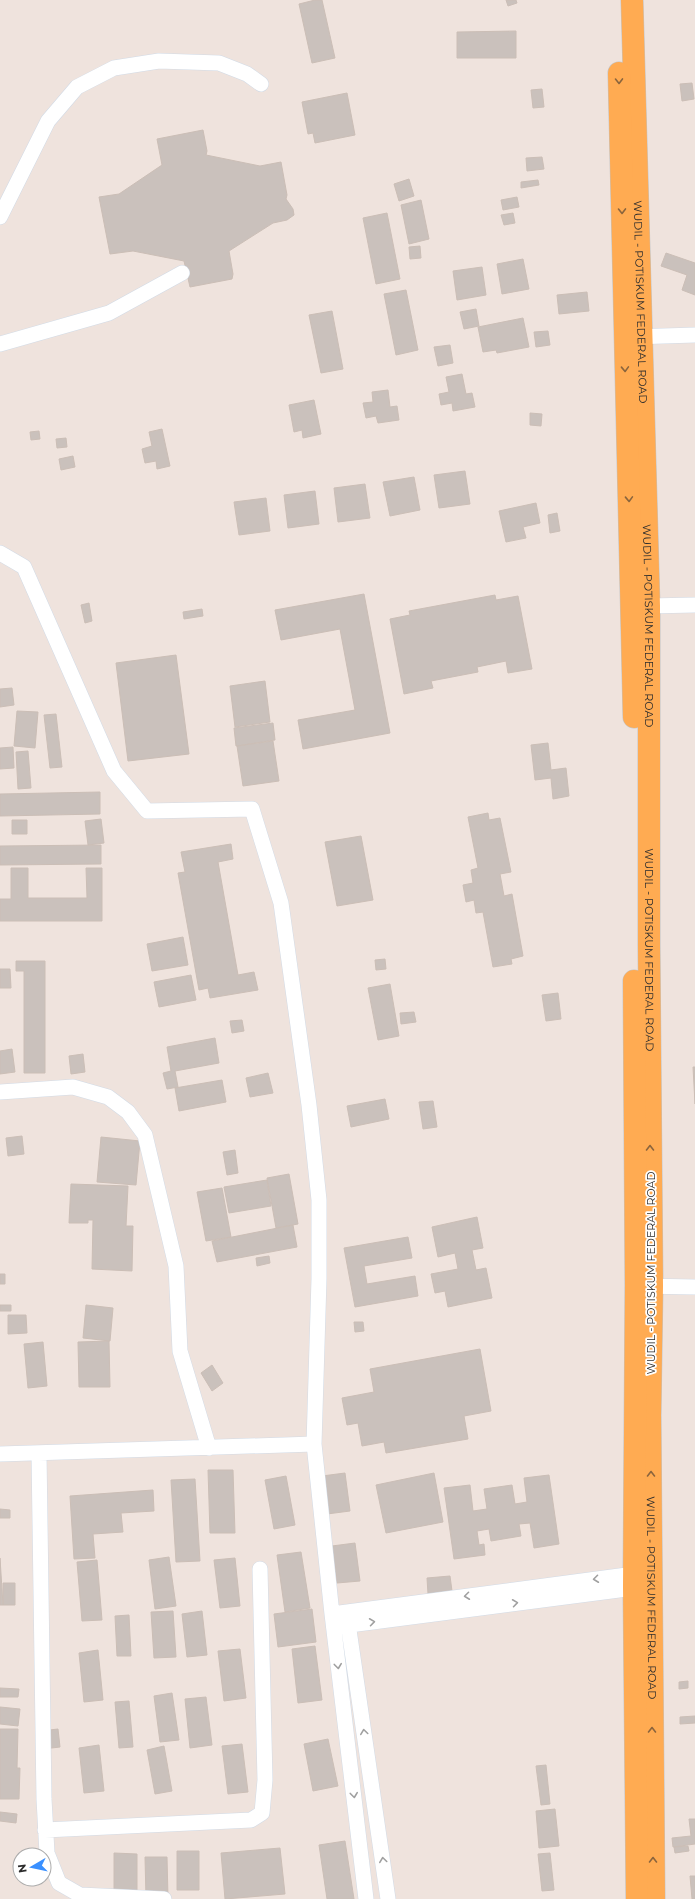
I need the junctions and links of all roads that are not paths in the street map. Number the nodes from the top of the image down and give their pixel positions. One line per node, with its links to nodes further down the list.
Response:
1 (617, 0): 7 (main road, WUDIL - POTISKUM FEDERAL ROAD, one-way to 7)
2 (632, 0): 7 (main road, WUDIL - POTISKUM FEDERAL ROAD)
3 (262, 84): 4 (street)
4 (0, 217)
5 (182, 273): 8 (street)
6 (695, 335): 7 (street)
7 (633, 337): 11 (main road, WUDIL - POTISKUM FEDERAL ROAD); 12 (main road, WUDIL - POTISKUM FEDERAL ROAD, one-way to 12)
8 (0, 344)
9 (0, 553): 16 (street)
10 (695, 605): 11 (street)
11 (649, 606): 12 (main road, WUDIL - POTISKUM FEDERAL ROAD)
12 (641, 630): 14 (main road, WUDIL - POTISKUM FEDERAL ROAD)
13 (0, 1092): 17 (street)
14 (644, 1286): 15 (street); 21 (main road, WUDIL - POTISKUM FEDERAL ROAD)
15 (695, 1287)
16 (314, 1444): 17 (street); 22 (street)
17 (209, 1448): 18 (street)
18 (38, 1453): 19 (street); 23 (street)
19 (0, 1454)
20 (260, 1569): 23 (street)
21 (643, 1580): 22 (street); 27 (main road, WUDIL - POTISKUM FEDERAL ROAD); 28 (main road, WUDIL - POTISKUM FEDERAL ROAD, one-way to 21)
22 (340, 1619): 25 (street, one-way to 25); 26 (street, one-way to 22)
23 (46, 1830): 24 (street)
24 (164, 1899)
25 (366, 1899)
26 (388, 1899)
27 (637, 1899)
28 (654, 1899)

